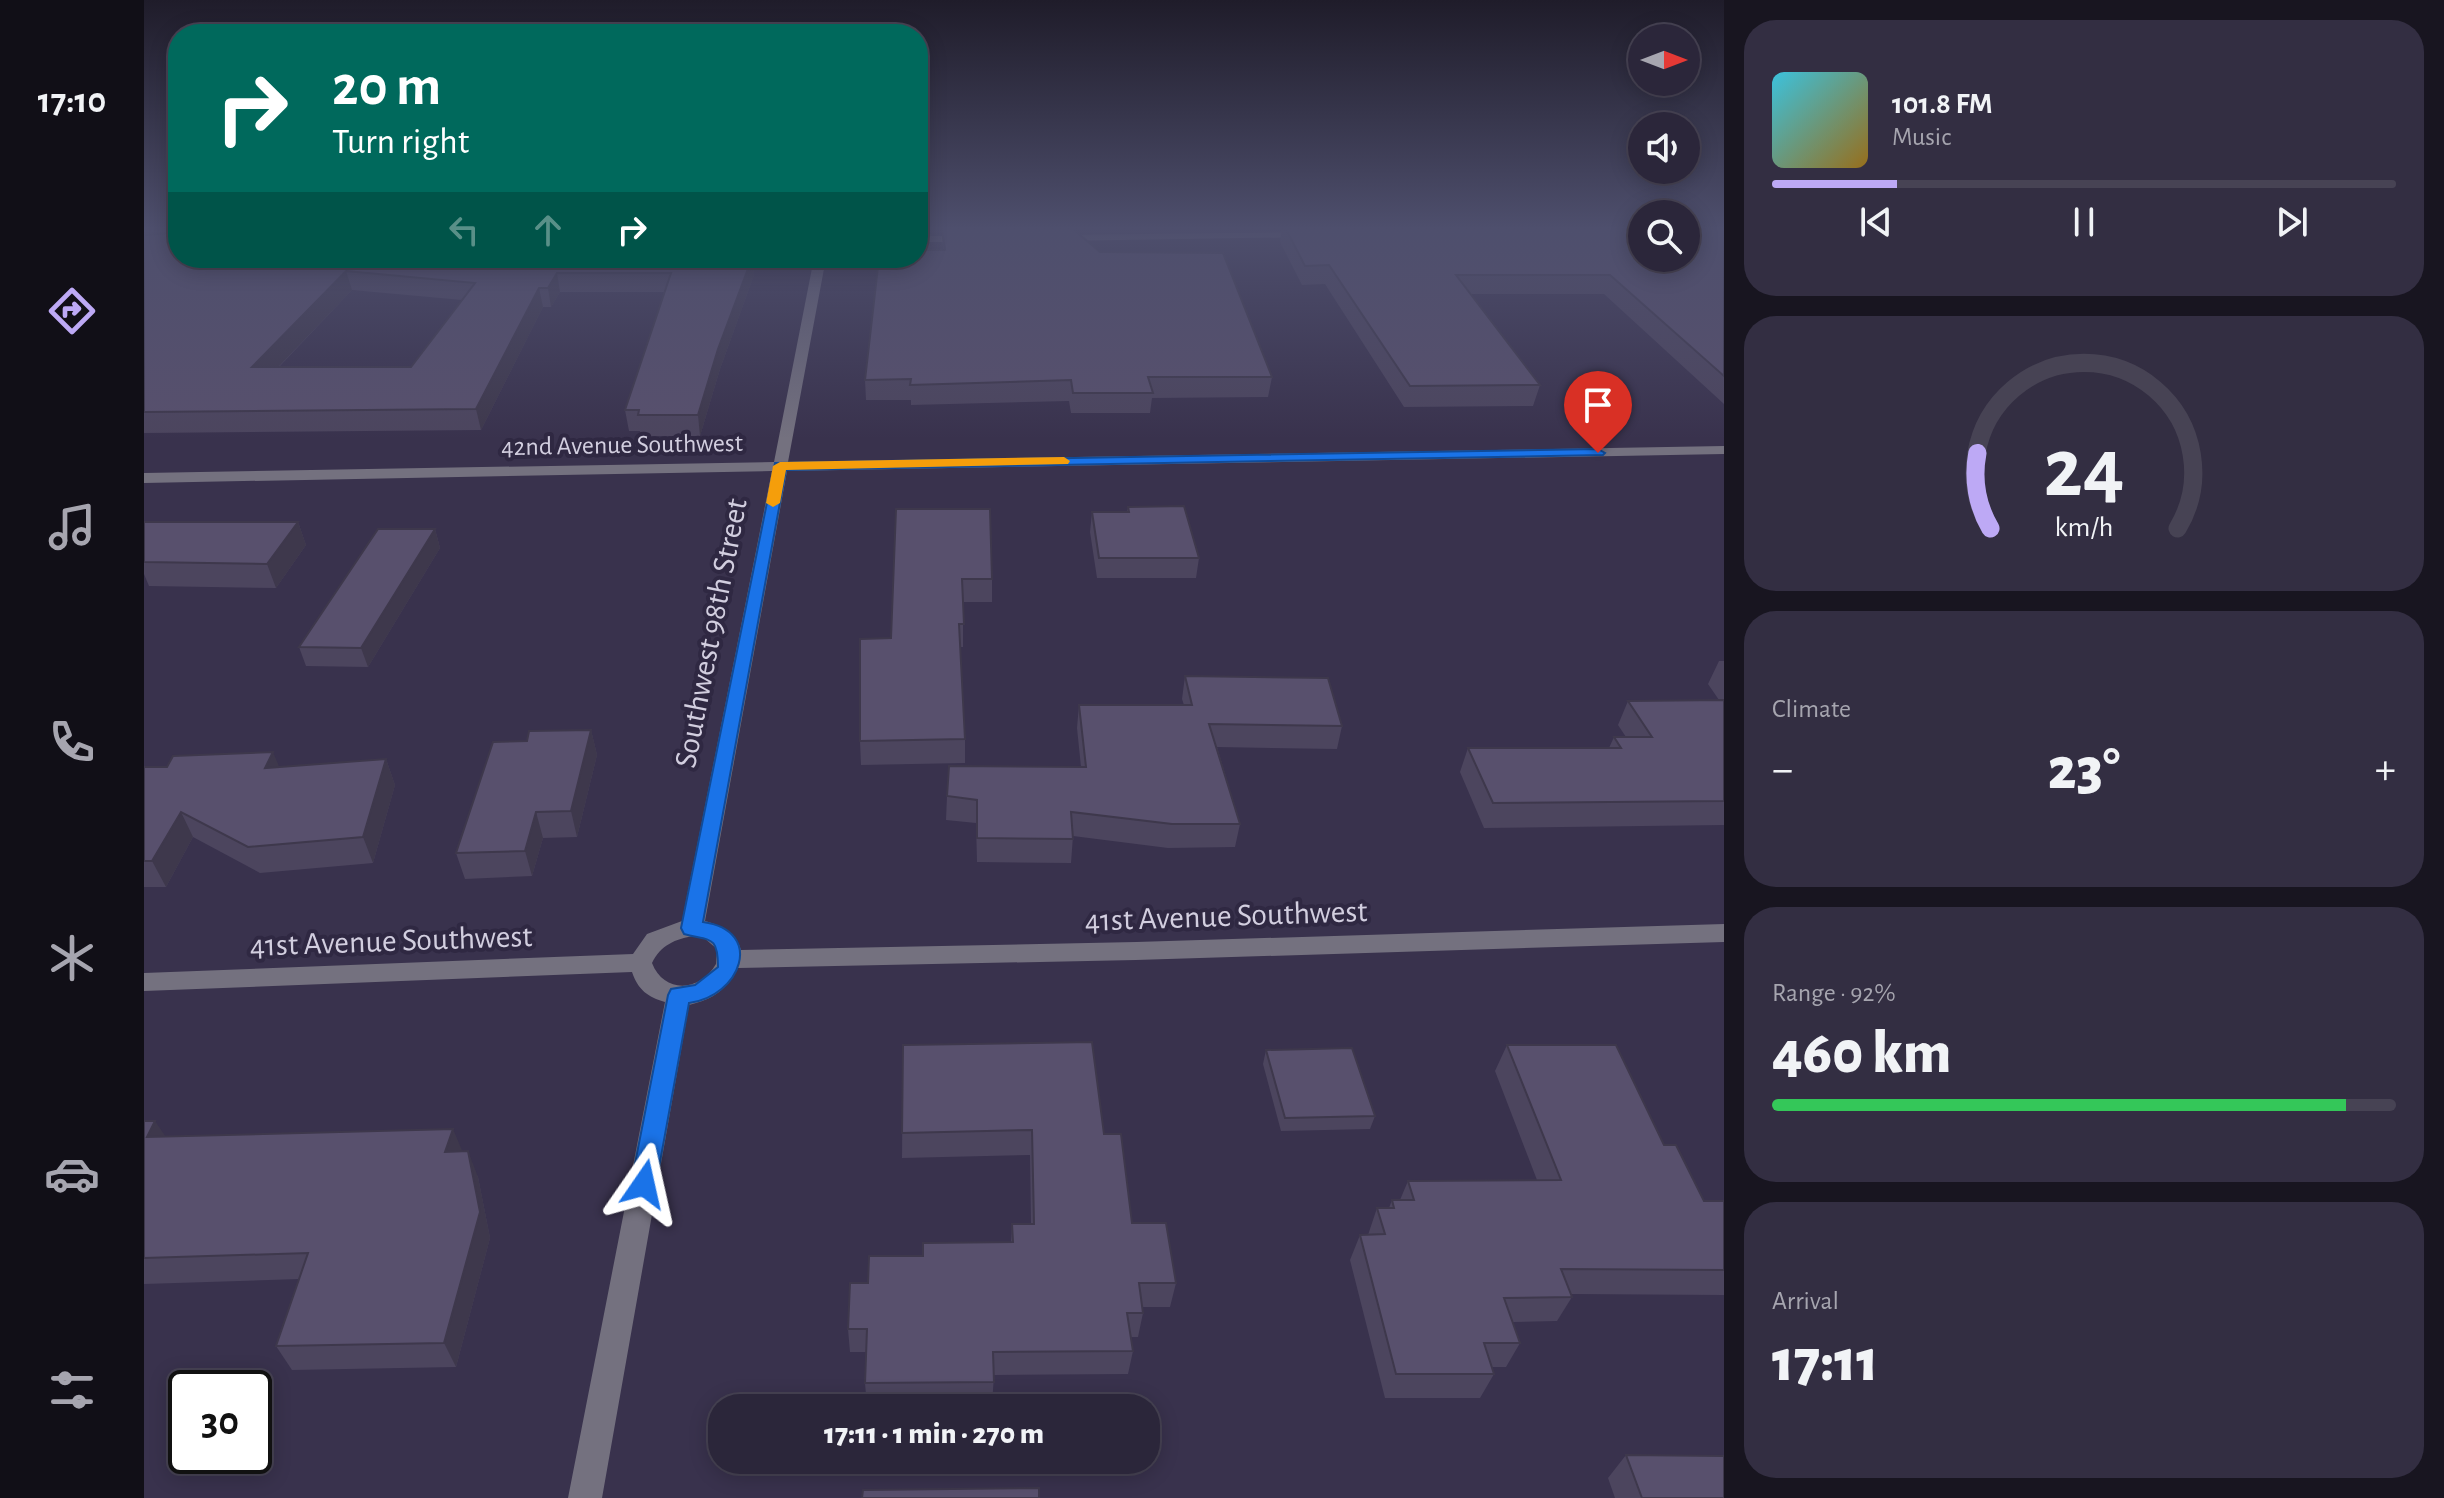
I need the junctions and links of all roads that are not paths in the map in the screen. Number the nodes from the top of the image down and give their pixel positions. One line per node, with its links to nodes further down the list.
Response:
1 (812, 299): 3 (street, Southwest 98th Street)
2 (1724, 450): 3 (street, 42nd Avenue Southwest)
3 (780, 466): 4 (street, 42nd Avenue Southwest); 5 (street, Southwest 98th Street)
4 (144, 478)
5 (692, 928): 7 (street); 8 (street)
6 (1724, 933): 7 (street, 41st Avenue Southwest)
7 (730, 959): 10 (street)
8 (640, 963): 9 (street, 41st Avenue Southwest); 10 (street)
9 (144, 982)
10 (679, 995): 11 (street)
11 (585, 1498)

